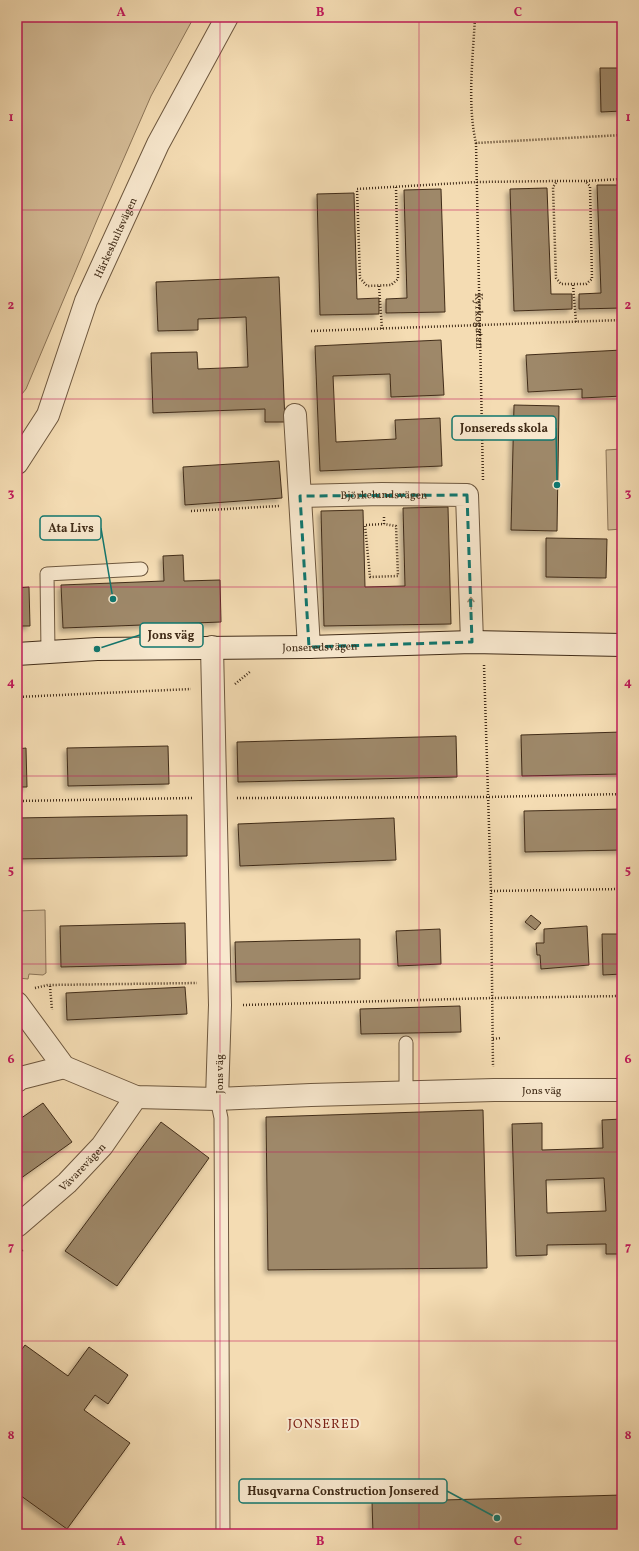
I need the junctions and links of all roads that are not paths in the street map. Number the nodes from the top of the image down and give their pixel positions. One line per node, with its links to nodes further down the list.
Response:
1 (227, 17): 3 (street, Härkeshultsvägen)
2 (295, 415): 4 (street)
3 (17, 463)
4 (300, 500): 6 (street, Björkelundsvägen, one-way to 4); 9 (street)
5 (141, 569): 10 (lane)
6 (478, 642): 7 (street, Jonseredsvägen); 9 (street, Jonseredsvägen)
7 (622, 645)
8 (212, 647): 9 (street, Jonseredsvägen); 10 (street, Jonseredsvägen); 19 (street, Jons väg)
9 (309, 647)
10 (48, 652): 11 (street, Jonseredsvägen)
11 (17, 654)
12 (25, 996): 14 (street)
13 (406, 1043): 17 (lane)
14 (64, 1067): 15 (street); 18 (street)
15 (17, 1081)
16 (622, 1090): 17 (street, Jons väg)
17 (406, 1092): 19 (street, Jons väg)
18 (136, 1097): 19 (street); 20 (street, Vävarevägen)
19 (217, 1099): 21 (lane)
20 (17, 1226)
21 (223, 1534)

